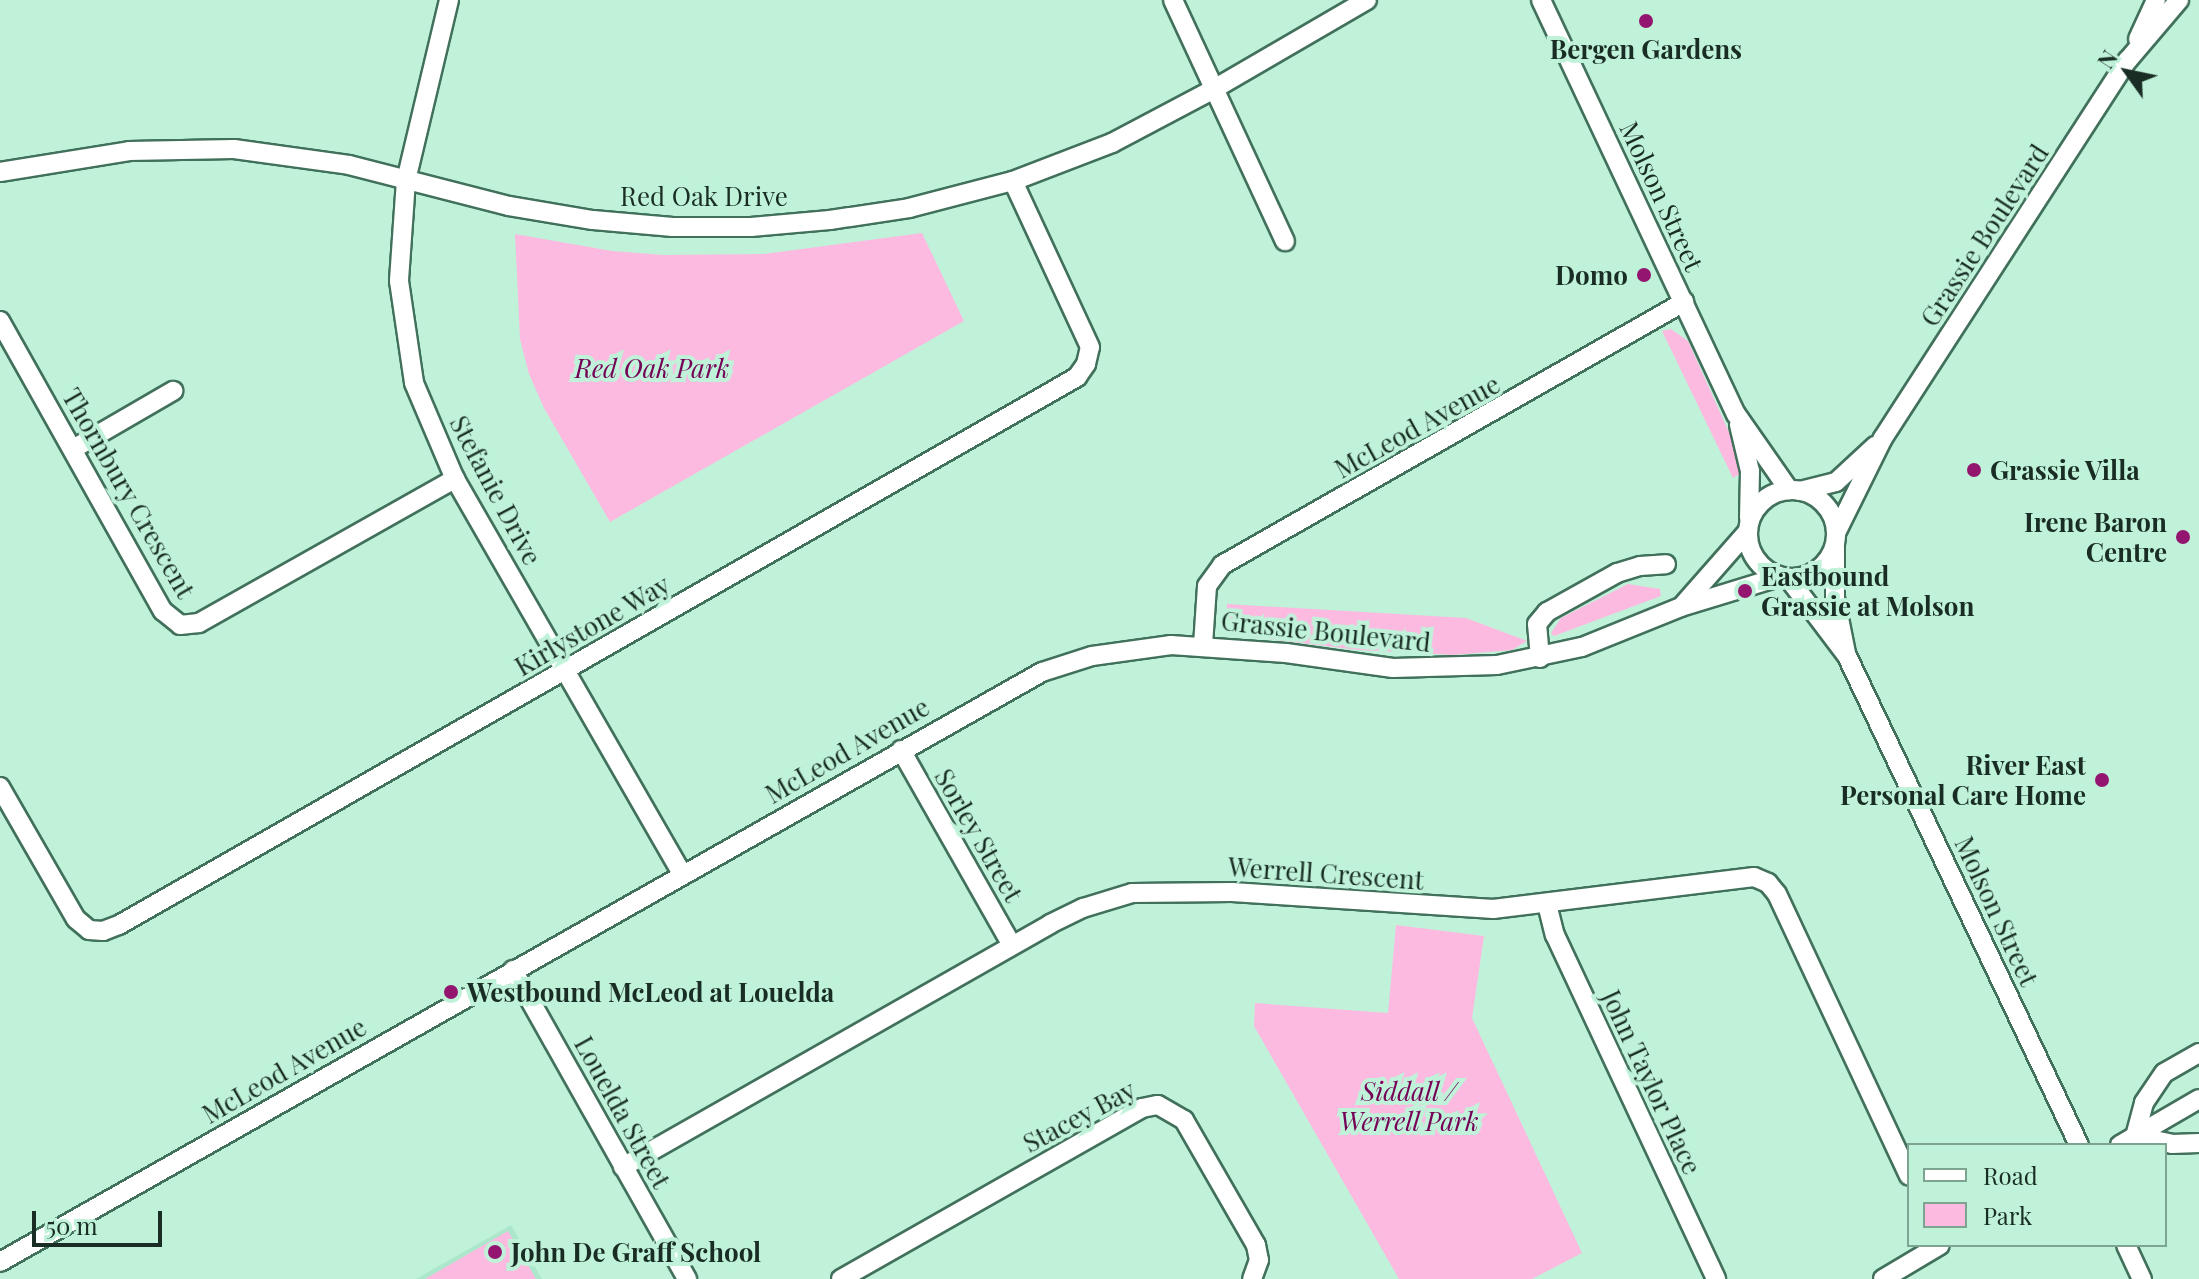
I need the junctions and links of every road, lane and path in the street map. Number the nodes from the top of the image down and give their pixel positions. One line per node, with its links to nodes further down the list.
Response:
1 (449, 0): 10 (street, Stefanie Drive)
2 (1173, 0): 8 (street)
3 (1367, 0): 8 (street, Red Oak Drive)
4 (1541, 0): 13 (street, Molson Street)
5 (2156, 0): 7 (street, Grassie Boulevard)
6 (2179, 0): 7 (street, Grassie Boulevard)
7 (2128, 60): 17 (street, Grassie Boulevard)
8 (1214, 89): 11 (street, Red Oak Drive); 12 (street)
9 (0, 172): 10 (street, Red Oak Drive)
10 (406, 180): 11 (street, Red Oak Drive); 19 (street, Stefanie Drive)
11 (1013, 181): 29 (street, Kirlystone Way)
12 (1285, 241)
13 (1684, 302): 16 (street, Molson Street); 26 (street, McLeod Avenue)
14 (0, 321): 18 (street, Thornbury Crescent)
15 (173, 391): 18 (street)
16 (1736, 414): 20 (street, Molson Street); 21 (street, Molson Street)
17 (1883, 438): 20 (street, Grassie Boulevard); 22 (street, Grassie Boulevard)
18 (73, 449): 19 (street, Thornbury Crescent)
19 (455, 479): 29 (street, Stefanie Drive)
20 (1794, 490): 21 (street); 22 (street)
21 (1748, 527): 24 (street); 25 (street, Grassie Boulevard)
22 (1835, 538): 24 (street); 27 (street, Molson Street)
23 (1666, 564): 28 (street)
24 (1784, 578): 25 (street, Grassie Boulevard); 27 (street, Molson Street)
25 (1681, 607): 28 (street, Grassie Boulevard)
26 (1203, 645): 28 (street, Grassie Boulevard); 30 (street, McLeod Avenue)
27 (1847, 656): 39 (street, Molson Street)
28 (1540, 658)
29 (566, 670): 31 (street, Kirlystone Way); 32 (street, Stefanie Drive)
30 (901, 750): 32 (street, McLeod Avenue); 34 (street, Sorley Street)
31 (0, 787)
32 (682, 874): 35 (street, McLeod Avenue)
33 (1547, 904): 34 (street, Werrell Crescent); 44 (street, Werrell Crescent); 51 (street, John Taylor Place)
34 (1012, 945): 43 (street, Werrell Crescent)
35 (513, 970): 43 (street, Louelda Street); 47 (street, McLeod Avenue)
36 (2199, 1053): 38 (street)
37 (2199, 1099): 38 (street)
38 (2128, 1140): 40 (street)
39 (2078, 1143)
40 (2161, 1143)
41 (2199, 1143): 42 (street)
42 (2167, 1144)
43 (623, 1167): 48 (street, Louelda Street)
44 (1907, 1172)
45 (1937, 1247): 52 (street)
46 (2127, 1247): 53 (street)
47 (0, 1262)
48 (687, 1279)
49 (841, 1279): 50 (street, Stacey Bay)
50 (1252, 1279)
51 (1716, 1279)
52 (1883, 1279)
53 (2142, 1279)

